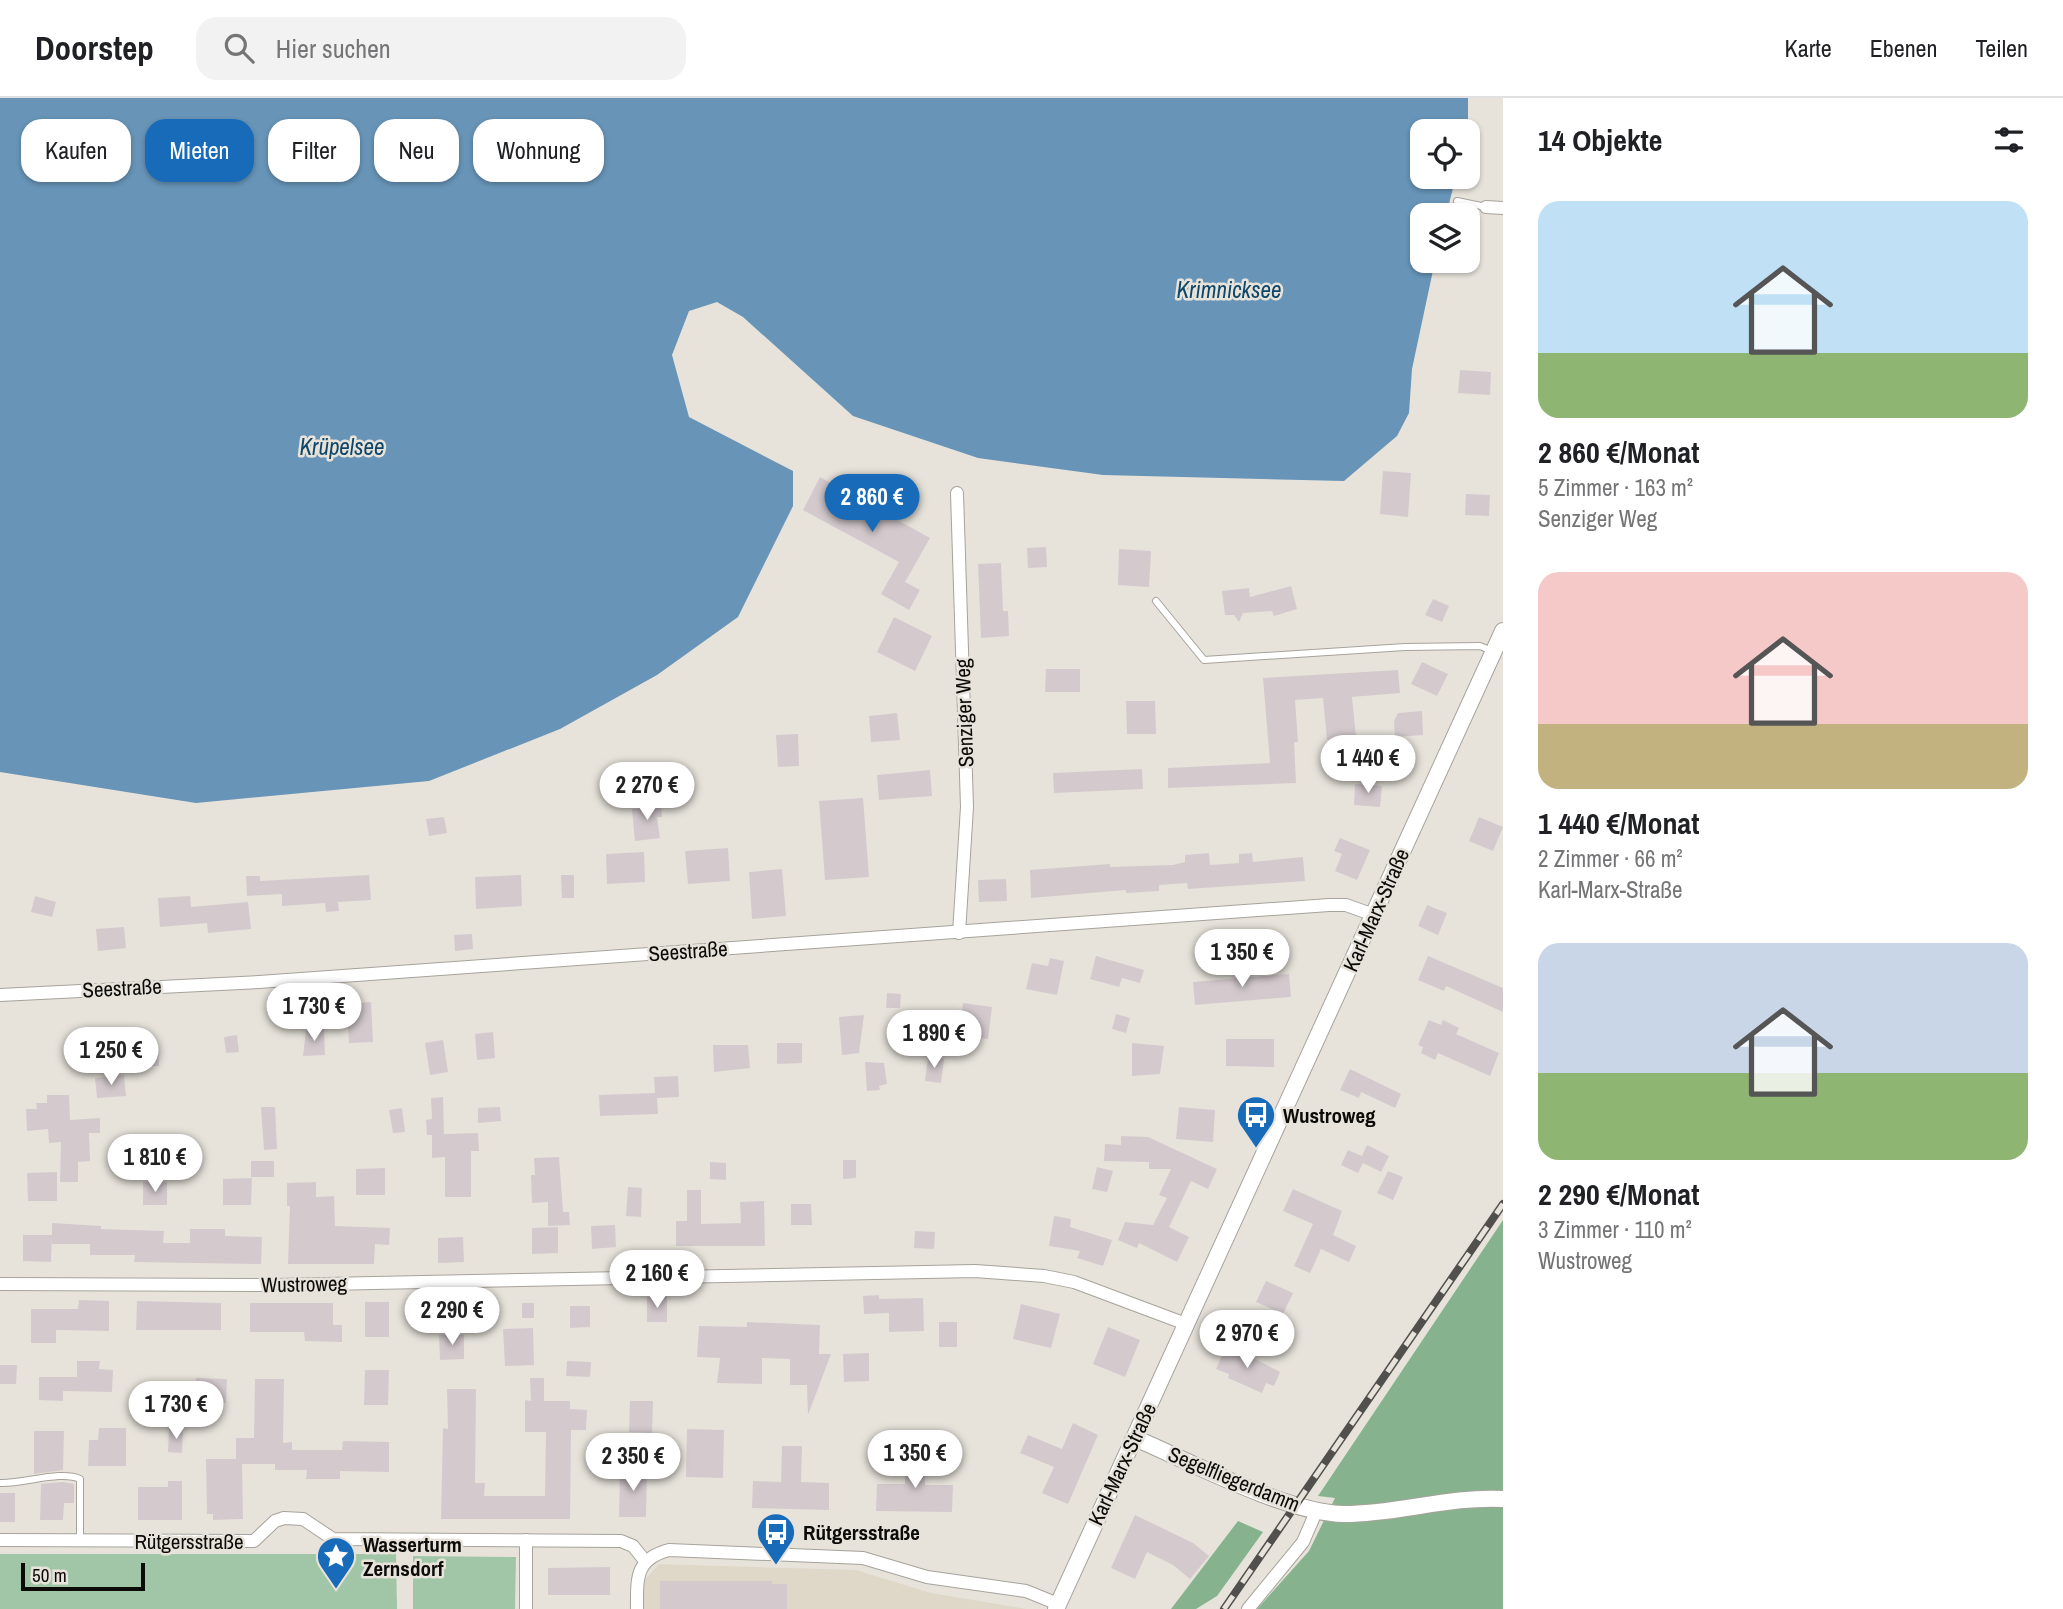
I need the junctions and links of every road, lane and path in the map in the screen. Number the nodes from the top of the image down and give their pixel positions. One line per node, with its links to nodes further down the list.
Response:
1 (1457, 201): 2 (lane)
2 (1486, 207): 3 (street)
3 (1503, 208)
4 (957, 493): 9 (street, Senziger Weg)
5 (1156, 601): 7 (lane)
6 (1503, 631): 7 (street, Karl-Marx-Straße)
7 (1493, 652): 8 (street, Karl-Marx-Straße)
8 (1374, 915): 9 (street, Seestraße); 12 (street, Karl-Marx-Straße)
9 (959, 933): 10 (street, Seestraße)
10 (0, 995)
11 (0, 1284): 12 (street, Wustroweg)
12 (1186, 1324): 13 (street, Karl-Marx-Straße)
13 (1135, 1438): 16 (street, Segelfliegerdamm); 21 (street, Karl-Marx-Straße)
14 (0, 1483): 18 (lane)
15 (1503, 1499): 16 (street, Segelfliegerdamm)
16 (1316, 1512): 24 (street)
17 (0, 1540): 18 (street, Rütgersstraße)
18 (80, 1540): 19 (street, Rütgersstraße)
19 (527, 1540): 20 (street, Rütgersstraße); 22 (street)
20 (645, 1561): 21 (street); 23 (street)
21 (1057, 1606)
22 (526, 1609)
23 (637, 1609)
24 (1248, 1609)

